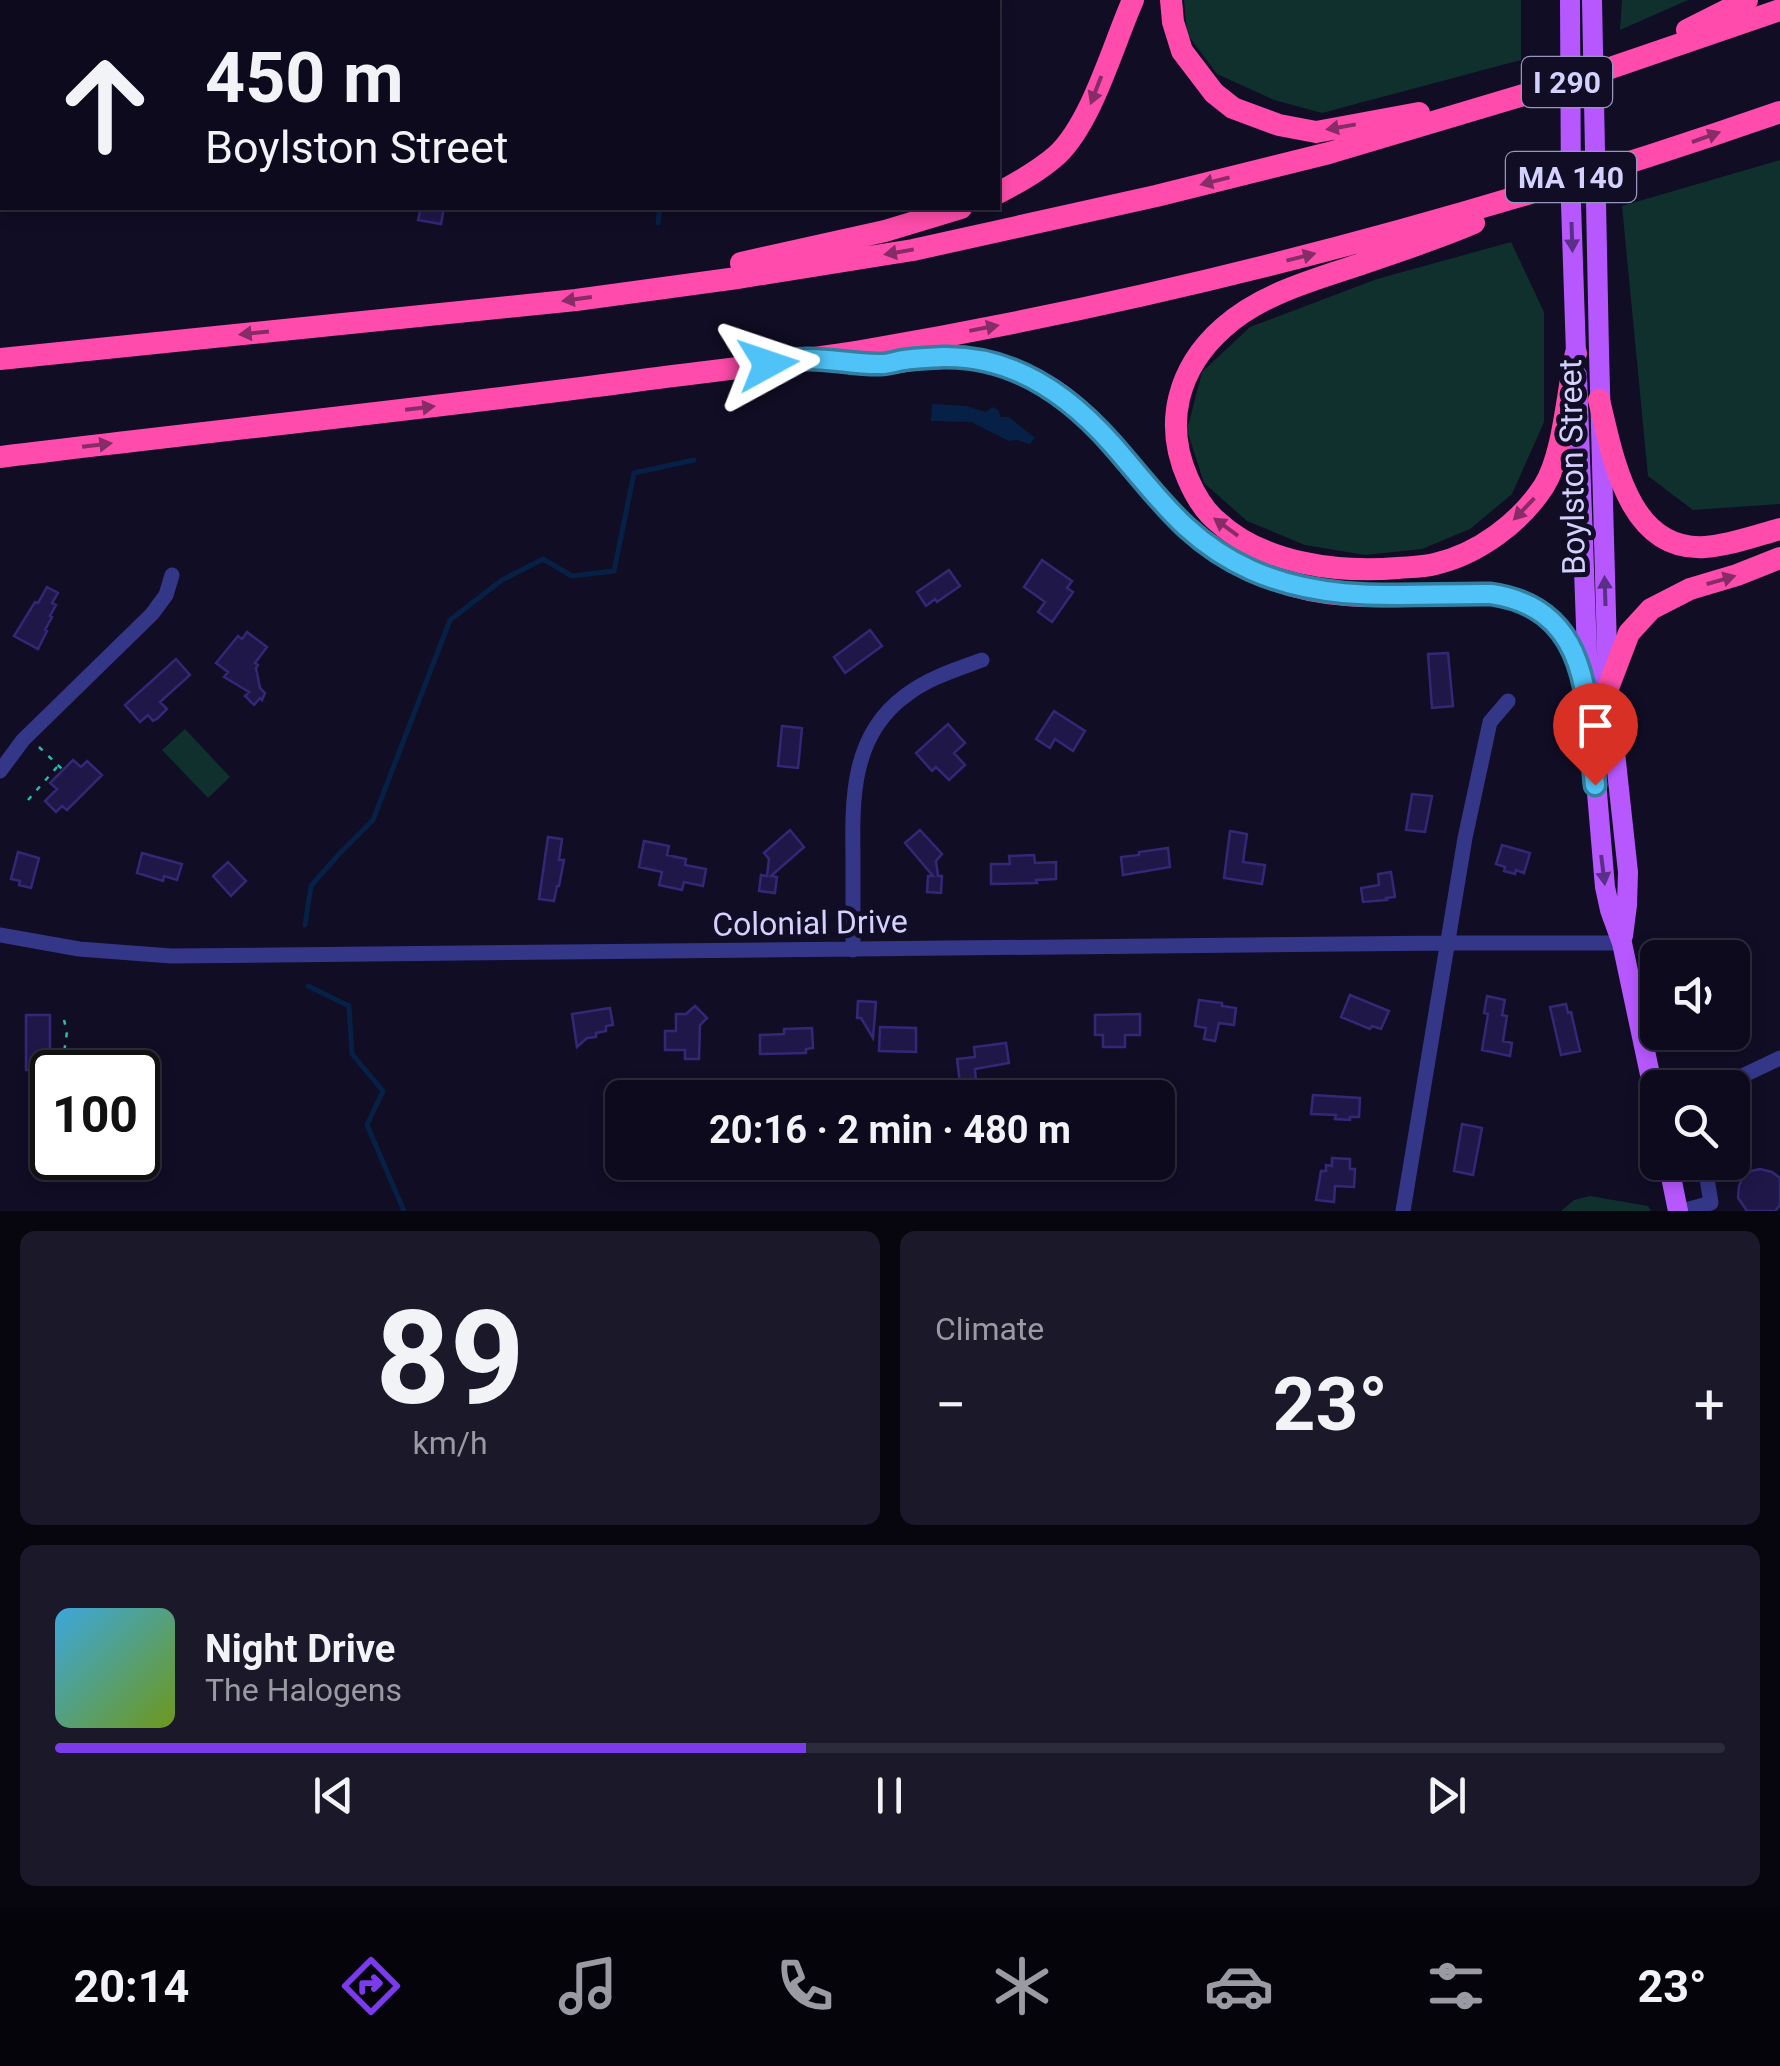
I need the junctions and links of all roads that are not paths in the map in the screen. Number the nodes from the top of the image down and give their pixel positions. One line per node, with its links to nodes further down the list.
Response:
1 (1133, 0): 12 (highway, one-way to 12)
2 (1171, 0): 9 (highway, one-way to 2)
3 (1567, 0): 7 (highway, bridge)
4 (1592, 0): 15 (main road, Boylston Street / MA 140, bridge)
5 (1747, 0): 8 (highway)
6 (1780, 10): 8 (highway, I 290)
7 (1570, 29): 15 (main road, Boylston Street / MA 140, one-way to 15, bridge)
8 (1616, 66): 9 (highway, I 290)
9 (1540, 90): 14 (highway, I 290, one-way to 14)
10 (1780, 112): 11 (highway, one-way to 10)
11 (1560, 184): 15 (highway, one-way to 11); 17 (highway, one-way to 11)
12 (1000, 192)
13 (954, 210): 14 (highway)
14 (629, 292): 16 (highway, I 290, one-way to 16)
15 (1588, 352): 18 (main road, Boylston Street / MA 140); 26 (main road, Boylston Street / MA 140)
16 (0, 359)
17 (805, 359): 19 (highway, one-way to 17); 26 (highway)
18 (1599, 400): 20 (highway); 24 (main road, Boylston Street / MA 140, one-way to 18)
19 (0, 457)
20 (1780, 528)
21 (1780, 558): 24 (highway, one-way to 21)
22 (172, 575): 27 (street)
23 (982, 660): 31 (street)
24 (1608, 688): 30 (main road, Boylston Street / MA 140)
25 (1508, 701): 29 (street)
26 (1590, 727): 30 (main road, Boylston Street / MA 140, one-way to 30)
27 (0, 771)
28 (0, 935): 31 (street, Colonial Drive)
29 (1447, 943): 30 (street, Colonial Drive); 31 (street, Colonial Drive); 37 (street)
30 (1622, 943): 33 (main road, MA 140)
31 (853, 950)
32 (1780, 1058): 34 (street)
33 (1649, 1070)
34 (1750, 1072)
35 (1672, 1180): 38 (main road)
36 (1707, 1180): 38 (street)
37 (1403, 1211)
38 (1680, 1211)

